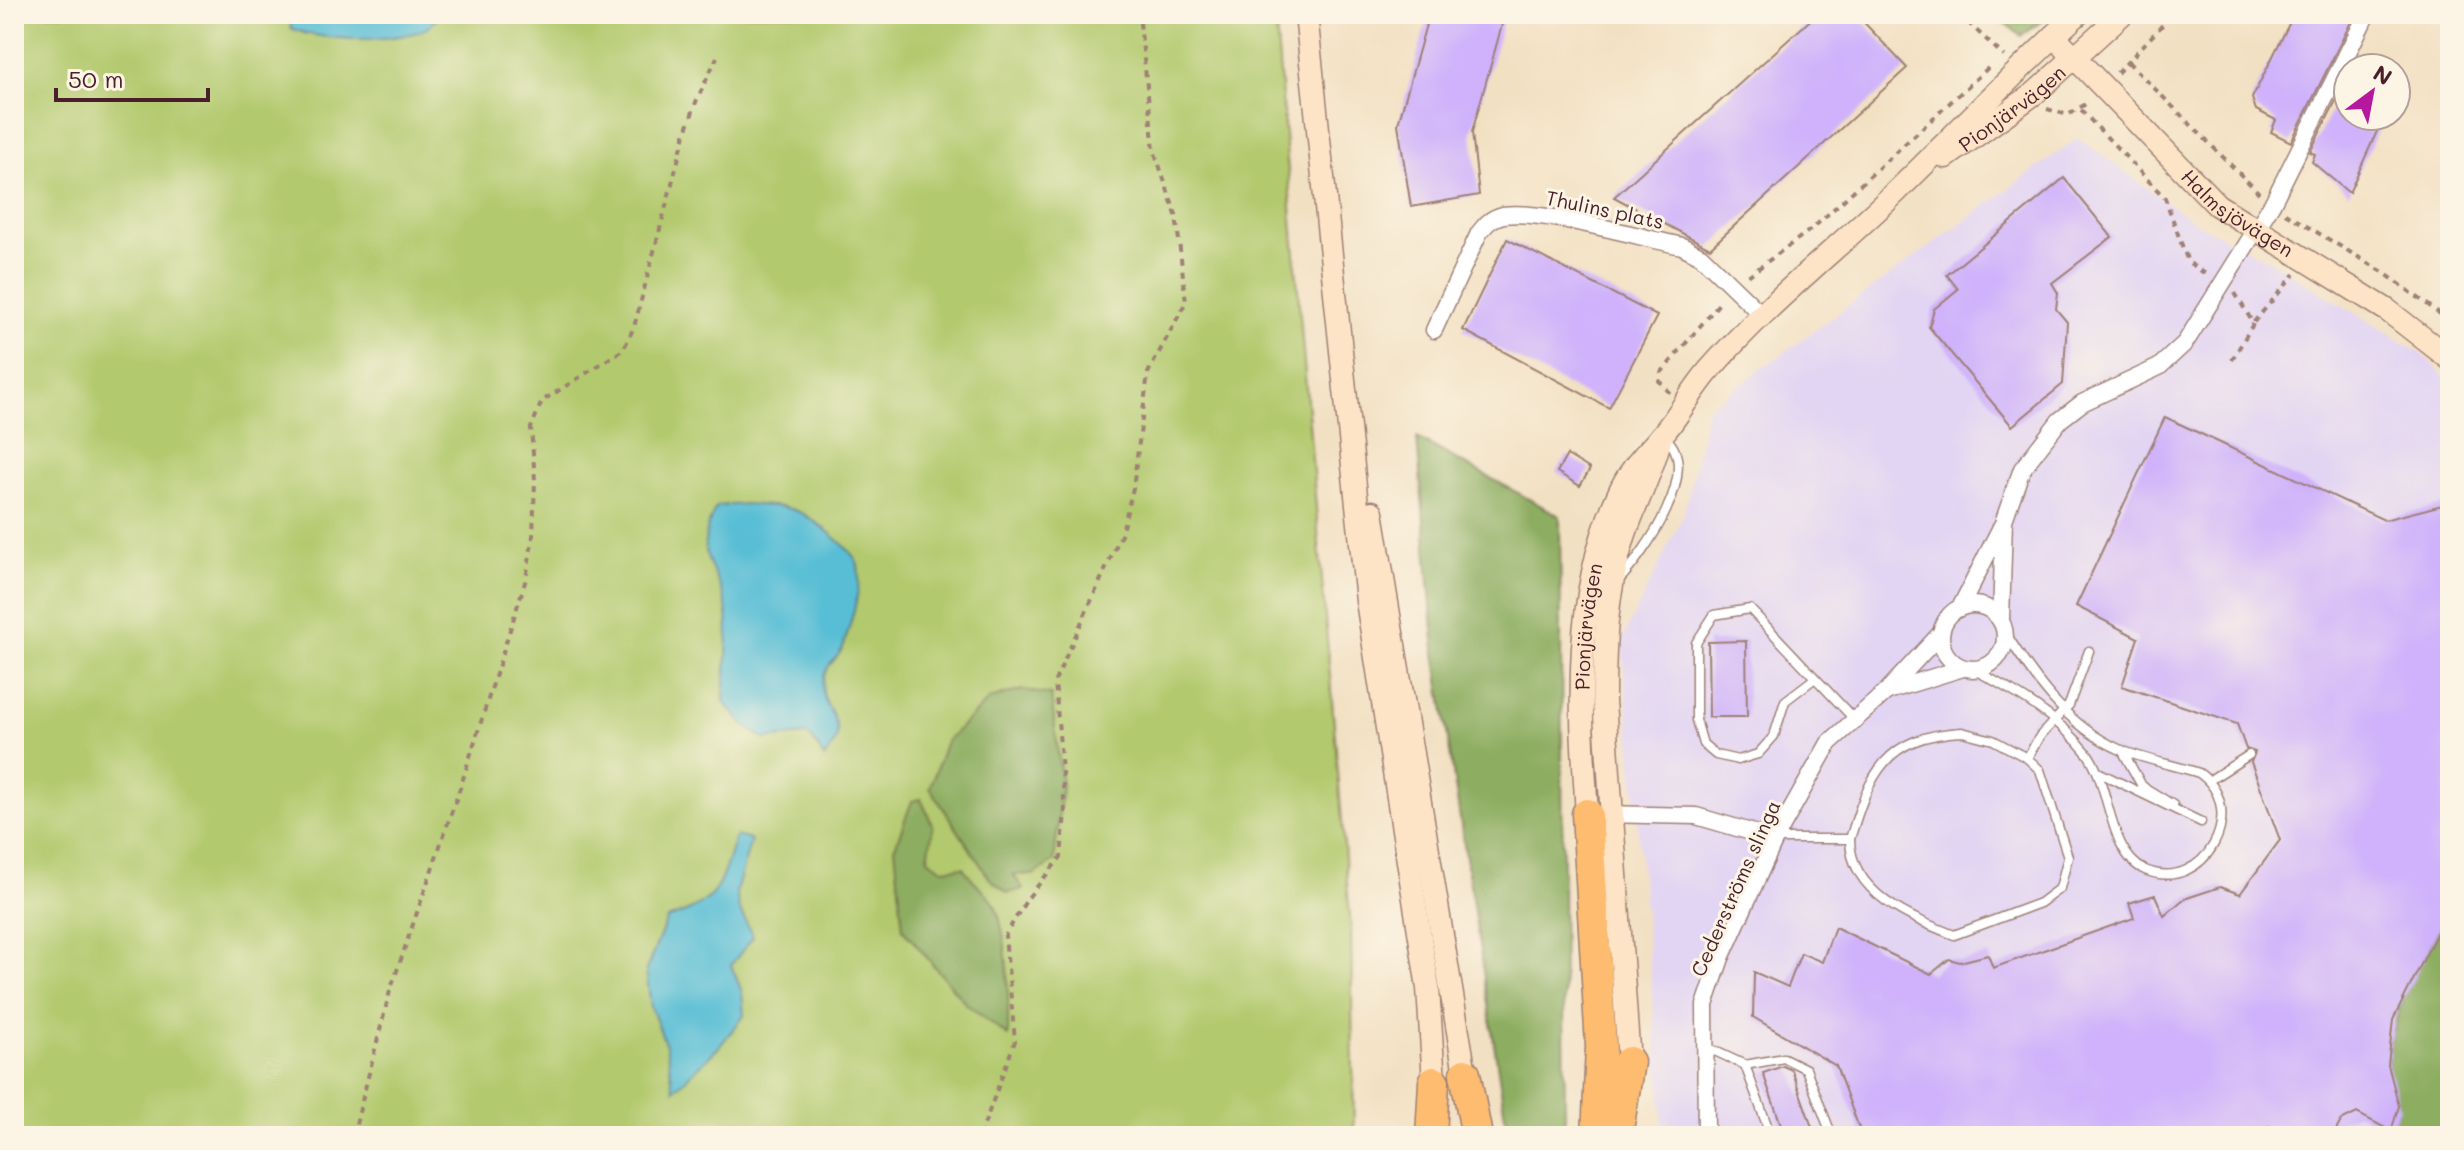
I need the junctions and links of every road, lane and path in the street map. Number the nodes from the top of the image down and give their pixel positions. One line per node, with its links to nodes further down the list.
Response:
1 (1139, 14): 50 (path)
2 (1306, 14): 20 (main road)
3 (2078, 14): 6 (main road, Pionjärvägen)
4 (2122, 14): 9 (main road, Pionjärvägen)
5 (2367, 14): 12 (street, Cederströms slinga)
6 (2054, 36): 9 (main road, Halmsjövägen); 11 (main road, Pionjärvägen)
7 (2002, 55): 15 (path)
8 (717, 57): 49 (path)
9 (2076, 58): 11 (main road, Pionjärvägen); 12 (main road, Halmsjövägen)
10 (2081, 110): 14 (path)
11 (1895, 194): 17 (main road, Pionjärvägen)
12 (2255, 232): 21 (main road, Halmsjövägen); 25 (street, Cederströms slinga)
13 (2298, 269): 18 (path)
14 (2207, 275)
15 (1734, 288): 17 (street, Thulins plats); 19 (street, Thulins plats); 23 (path)
16 (2239, 296): 18 (path)
17 (1762, 315): 23 (main road, Pionjärvägen)
18 (2253, 323): 22 (path)
19 (1434, 330)
20 (1344, 353): 47 (main road); 48 (main road)
21 (2450, 359)
22 (2232, 360)
23 (1684, 403): 24 (main road, Pionjärvägen)
24 (1661, 436): 41 (main road, Pionjärvägen); 41 (main road, Pionjärvägen)
25 (2004, 520): 26 (street, Cederströms slinga); 27 (street, Cederströms slinga)
26 (1960, 608): 27 (street); 28 (street, Cederströms slinga)
27 (2003, 626): 30 (street, Cederströms slinga); 33 (lane)
28 (1941, 633): 30 (street); 32 (street, Cederströms slinga)
29 (2089, 651): 33 (lane)
30 (1969, 669): 32 (street, Cederströms slinga); 35 (lane)
31 (1815, 678): 31 (lane); 34 (lane)
32 (1887, 691): 34 (street, Cederströms slinga)
33 (2064, 711): 35 (lane); 36 (lane)
34 (1853, 718): 42 (street, Cederströms slinga)
35 (2054, 722): 38 (lane); 39 (lane)
36 (2122, 750): 39 (lane); 40 (lane)
37 (2249, 755): 40 (lane)
38 (2027, 758): 43 (lane); 43 (lane)
39 (2098, 772): 40 (lane)
40 (2210, 780)
41 (1599, 814): 42 (street); 45 (main road, Pionjärvägen); 53 (highway)
42 (1775, 839): 43 (lane); 44 (street, Cederströms slinga)
43 (1850, 839)
44 (1703, 1045): 46 (lane); 56 (street, Cederströms slinga)
45 (1629, 1062): 54 (highway); 55 (highway)
46 (1745, 1065): 57 (lane); 58 (lane)
47 (1465, 1074): 52 (highway)
48 (1434, 1082): 51 (highway)
49 (353, 1136)
50 (980, 1136)
51 (1431, 1136)
52 (1477, 1136)
53 (1597, 1136)
54 (1617, 1136)
55 (1639, 1136)
56 (1706, 1136)
57 (1771, 1136)
58 (1832, 1136)

